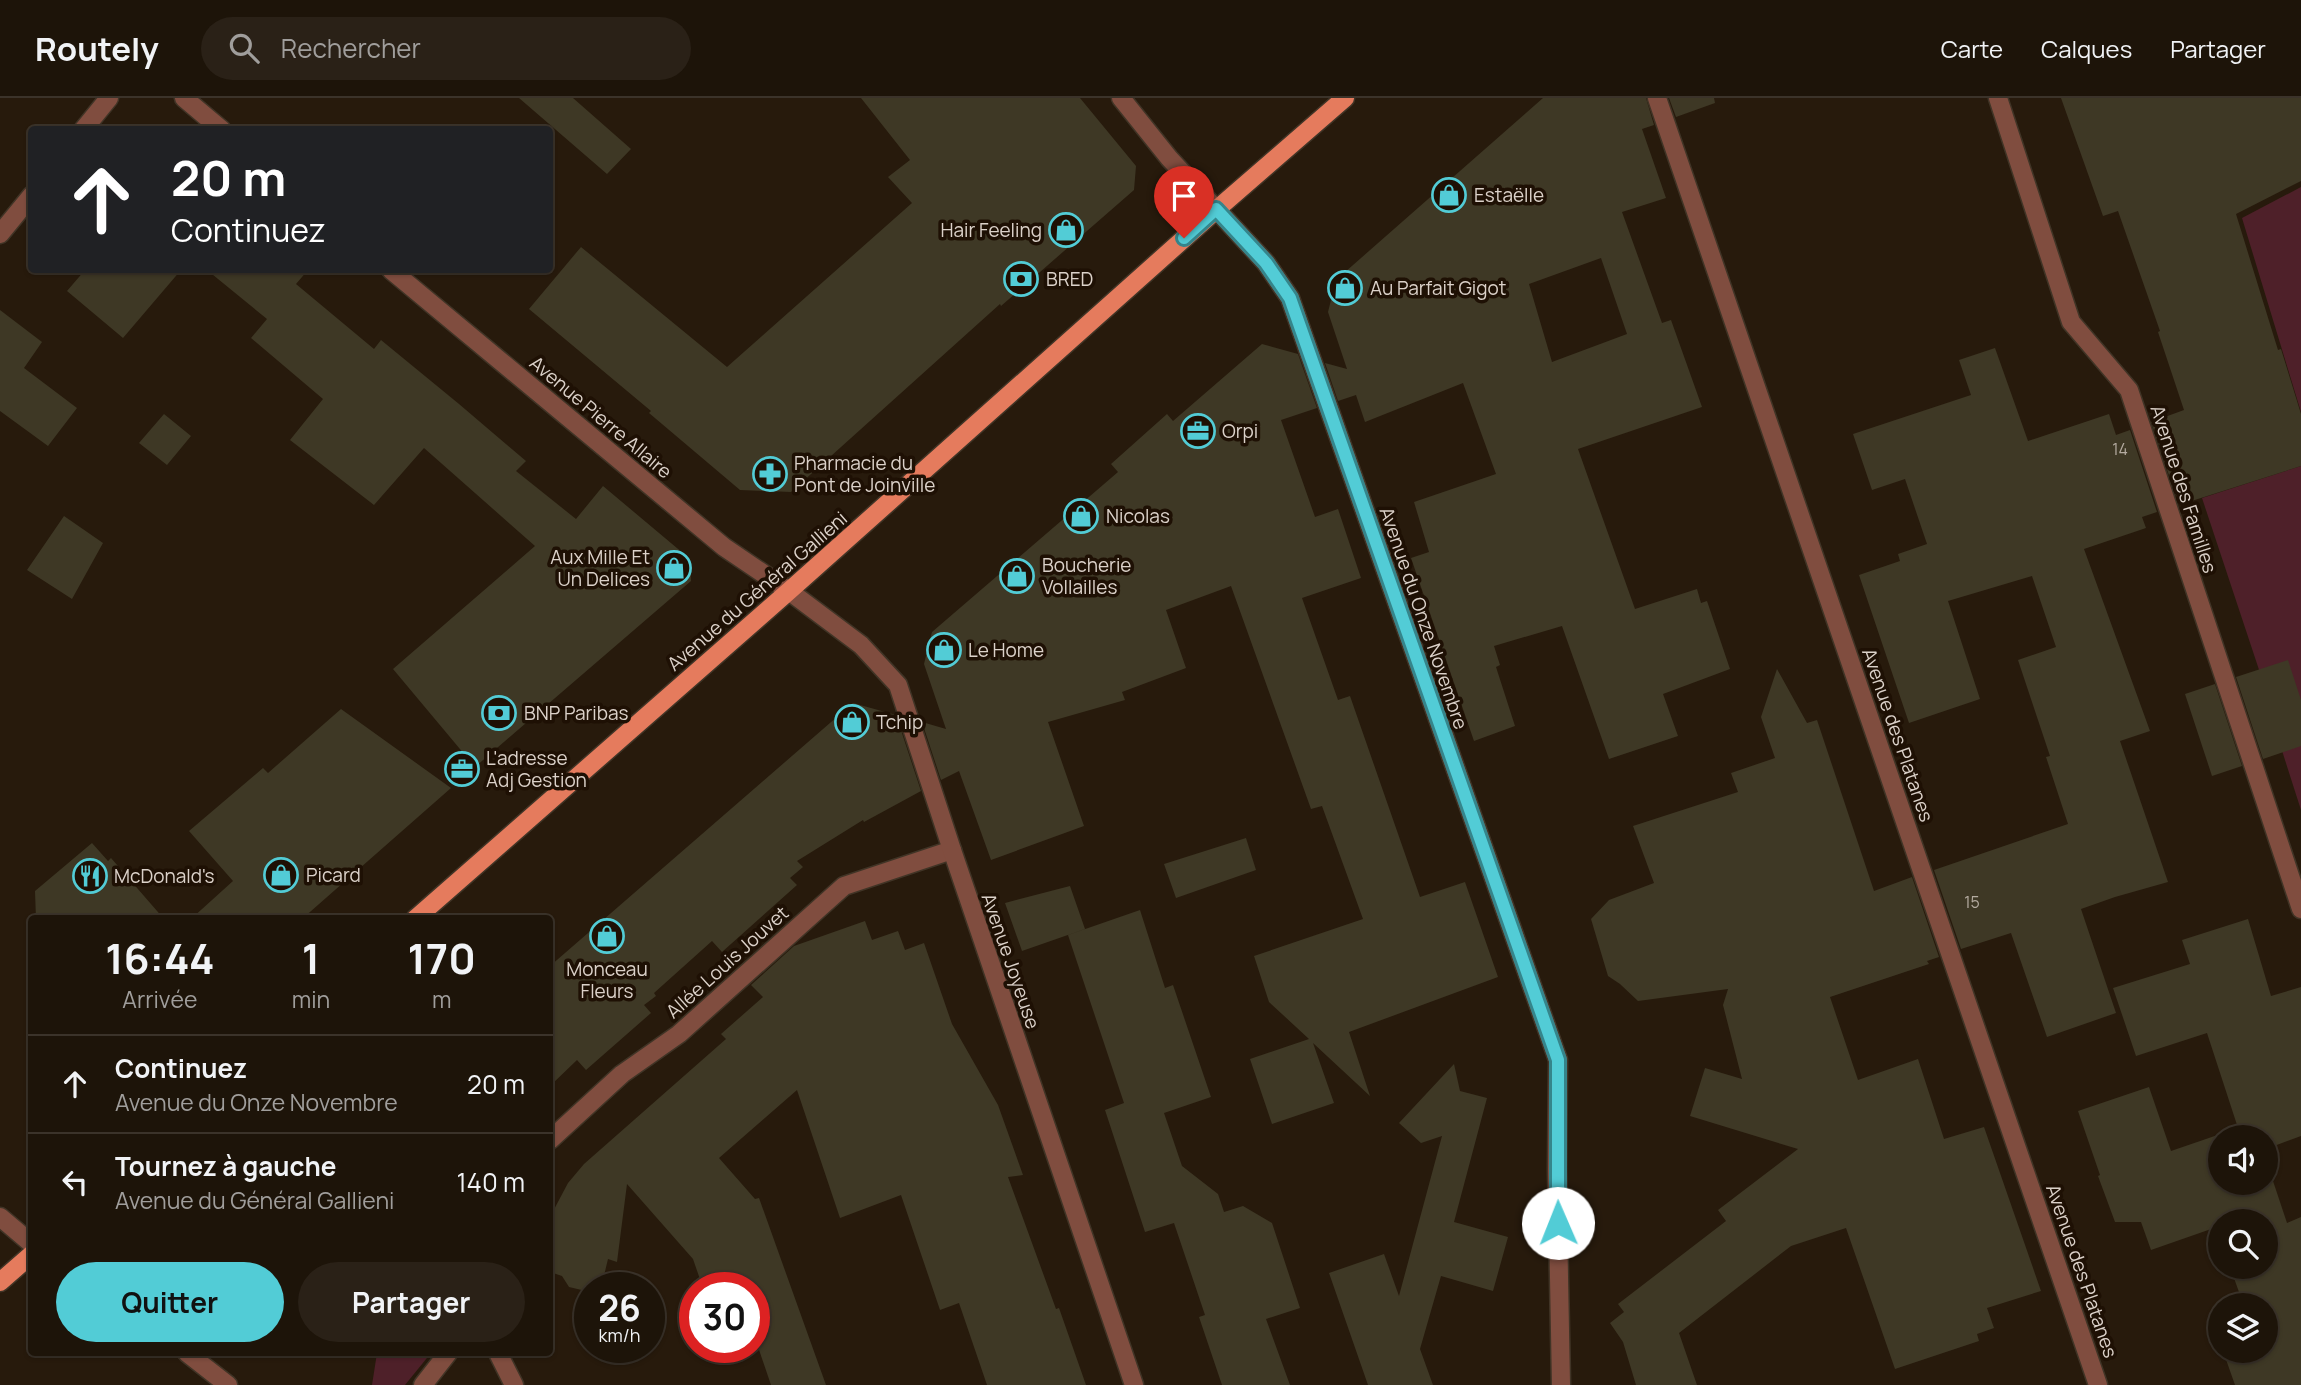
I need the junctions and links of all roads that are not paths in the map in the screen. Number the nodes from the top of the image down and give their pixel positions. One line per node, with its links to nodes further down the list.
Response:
1 (108, 98): 7 (street)
2 (184, 98): 8 (street)
3 (1121, 98): 10 (street, Avenue du Onze Novembre)
4 (1345, 98): 10 (main road, Avenue du Général Gallieni)
5 (1657, 98): 30 (street, Avenue des Platanes)
6 (1998, 98): 15 (street, Avenue des Familles)
7 (86, 126)
8 (217, 126)
9 (28, 200): 11 (street)
10 (1216, 209): 13 (main road, Avenue du Général Gallieni); 29 (street, Avenue du Onze Novembre)
11 (0, 234)
12 (395, 273): 13 (street, Avenue Pierre Allaire)
13 (789, 591): 14 (street, Avenue Joyeuse); 16 (main road, Avenue du Général Gallieni)
14 (952, 850): 17 (street, Allée Louis Jouvet); 28 (street, Avenue Joyeuse)
15 (2301, 909)
16 (420, 915)
17 (553, 1137)
18 (0, 1217): 19 (street)
19 (28, 1241)
20 (28, 1258): 21 (main road)
21 (0, 1282)
22 (191, 1356): 25 (street)
23 (446, 1356): 26 (street)
24 (500, 1356): 27 (street)
25 (228, 1385)
26 (423, 1385)
27 (514, 1385)
28 (1134, 1385)
29 (1562, 1385)
30 (2098, 1385)

